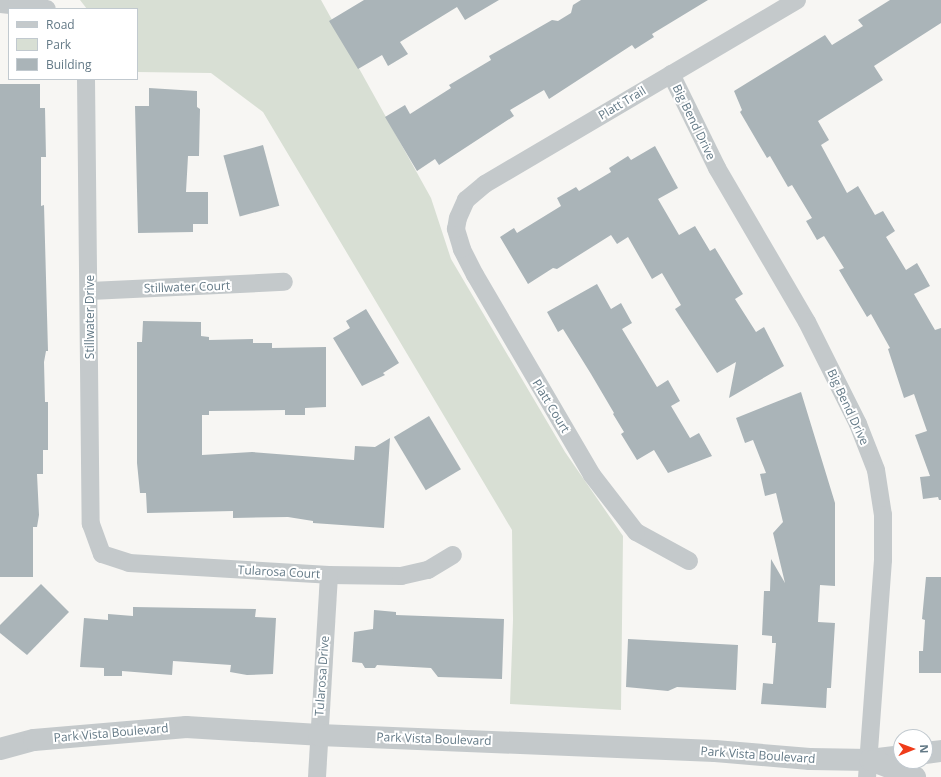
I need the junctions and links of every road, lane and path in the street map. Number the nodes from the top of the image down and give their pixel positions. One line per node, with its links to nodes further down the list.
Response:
1 (797, 0): 4 (street, Platt Trail)
2 (0, 4): 3 (street)
3 (38, 8)
4 (671, 74): 6 (street, Platt Trail); 16 (street, Big Bend Drive)
5 (86, 80): 8 (street, Stillwater Drive)
6 (458, 218): 11 (street, Platt Court)
7 (284, 282): 8 (street, Stillwater Court)
8 (90, 291): 9 (street, Stillwater Drive)
9 (102, 554): 12 (street, Tularosa Court)
10 (453, 555): 12 (street, Tularosa Court)
11 (689, 561)
12 (329, 575): 13 (street, Tularosa Drive)
13 (319, 735): 14 (street, Park Vista Boulevard); 16 (street, Park Vista Boulevard); 17 (street, Tularosa Drive)
14 (0, 749)
15 (893, 759): 16 (street, Park Vista Boulevard)
16 (868, 768): 18 (street, Park Vista Boulevard)
17 (317, 777)
18 (915, 777)

